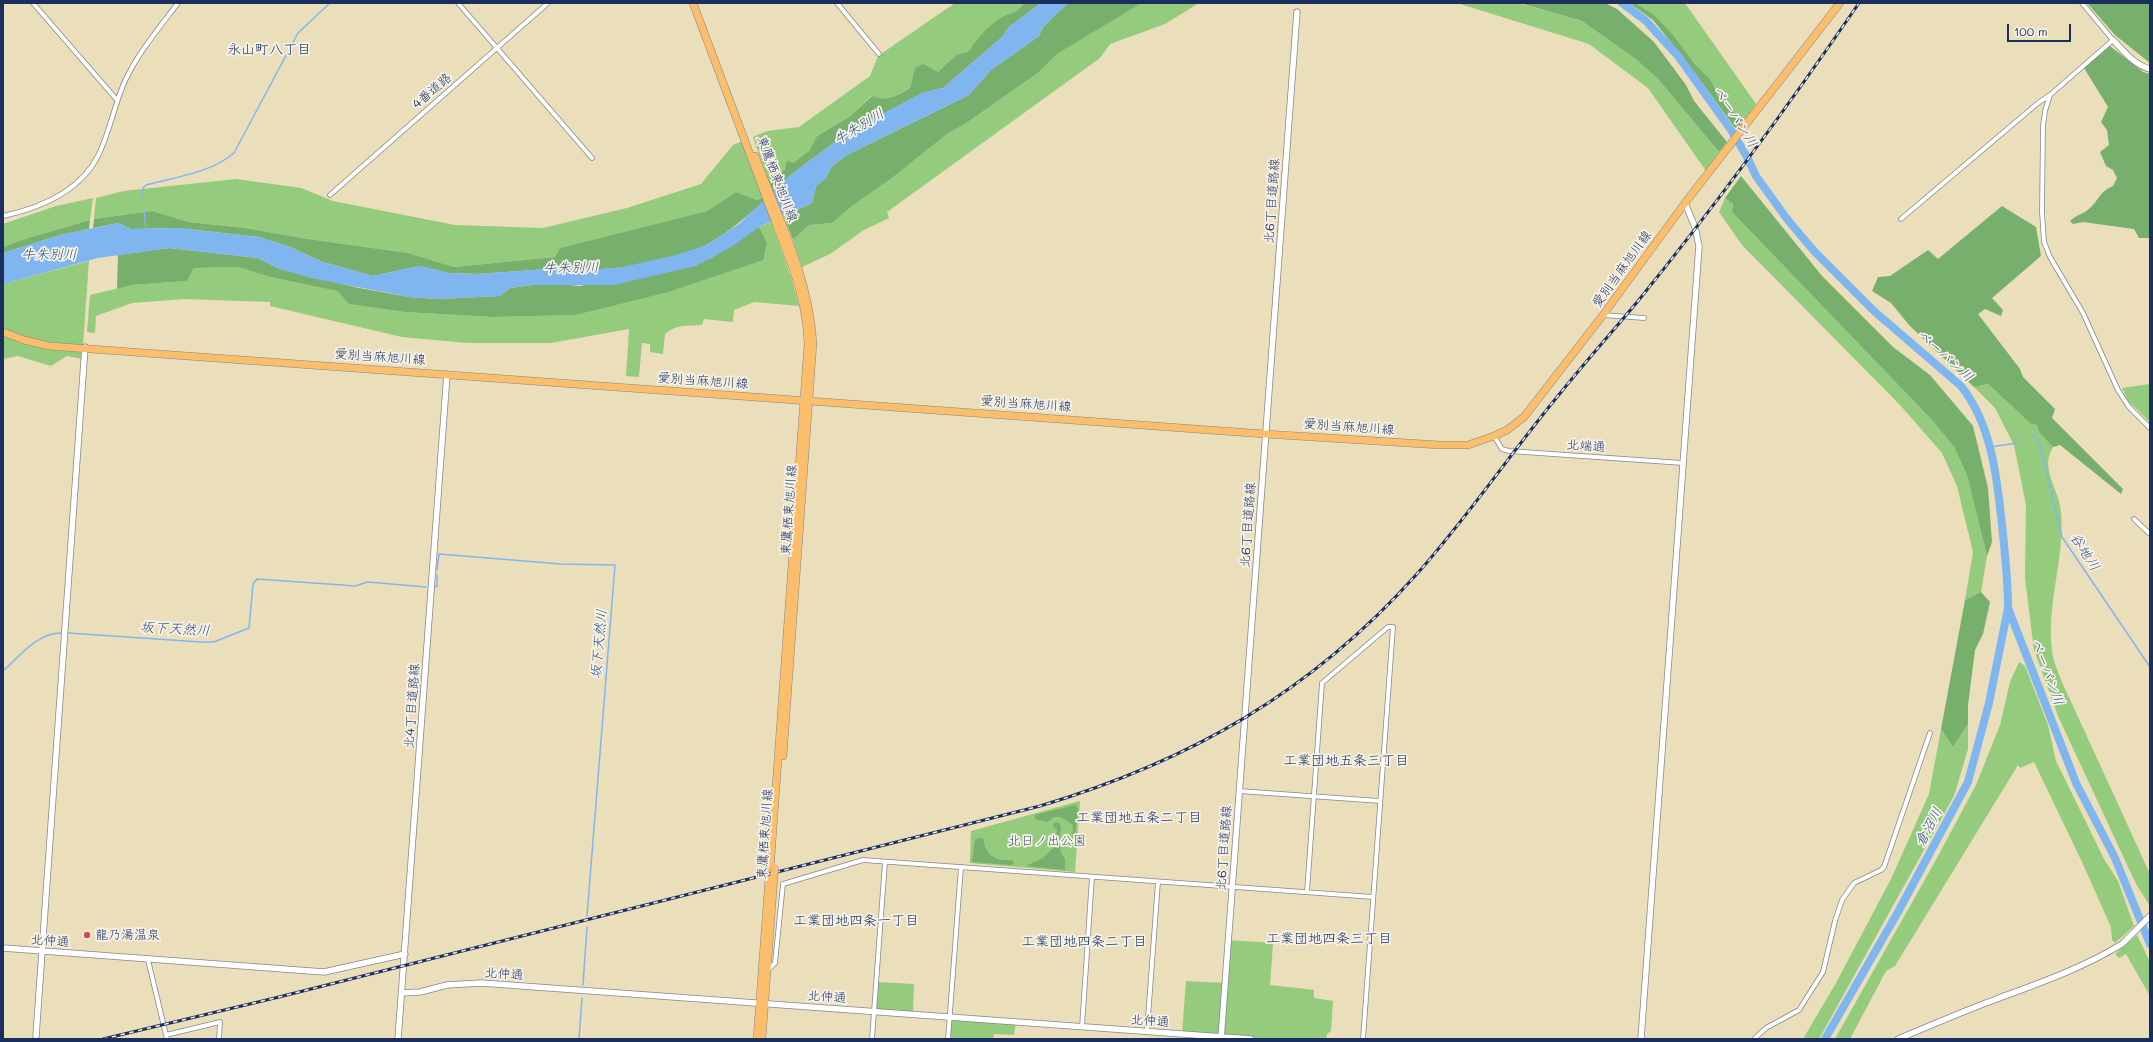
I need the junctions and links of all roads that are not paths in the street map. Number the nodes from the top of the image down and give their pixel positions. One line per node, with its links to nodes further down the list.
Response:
1 (33, 3): 16 (street)
2 (178, 3): 16 (street)
3 (458, 3): 12 (street)
4 (548, 3): 12 (street, 4番道路)
5 (693, 3): 18 (main road, 東鷹栖東旭川線)
6 (698, 3): 18 (main road, 東鷹栖東旭川線)
7 (837, 3): 13 (street)
8 (1840, 3): 20 (main road, 愛別当麻旭川線)
9 (2082, 3): 11 (street)
10 (1297, 12): 30 (street, 北6丁目道路線)
11 (2113, 40): 14 (street); 15 (street)
12 (496, 48): 17 (street); 19 (street, 4番道路)
13 (879, 54)
14 (2150, 69)
15 (2050, 95): 22 (street); 29 (street)
16 (117, 100): 21 (street)
17 (592, 158)
18 (757, 168): 28 (main road, 東鷹栖東旭川線)
19 (330, 195)
20 (1685, 203): 23 (main road, 愛別当麻旭川線); 32 (street)
21 (3, 216)
22 (1901, 219)
23 (1603, 315): 24 (street); 31 (main road, 愛別当麻旭川線)
24 (1644, 318)
25 (6, 333): 26 (main road, 愛別当麻旭川線)
26 (84, 347): 27 (main road, 愛別当麻旭川線); 49 (street)
27 (447, 374): 28 (main road, 愛別当麻旭川線); 50 (street, 北4丁目道路線)
28 (806, 400): 30 (main road, 愛別当麻旭川線); 41 (main road, 東鷹栖東旭川線)
29 (2150, 428)
30 (1265, 434): 31 (main road, 愛別当麻旭川線); 36 (street, 北6丁目道路線)
31 (1494, 436): 32 (street, 北端通)
32 (1684, 463): 70 (street)
33 (2134, 519): 34 (street)
34 (2150, 534)
35 (1930, 733): 71 (street)
36 (1239, 791): 37 (street); 44 (street, 北6丁目道路線)
37 (1313, 796): 38 (street); 38 (street); 45 (street)
38 (1380, 801): 46 (street)
39 (885, 862): 40 (street); 52 (street); 55 (street)
40 (961, 867): 42 (street); 56 (street)
41 (772, 873): 52 (main road, 東鷹栖東旭川線); 54 (main road, 東鷹栖東旭川線)
42 (1092, 877): 43 (street); 57 (street)
43 (1158, 882): 44 (street); 58 (street)
44 (1232, 887): 45 (street); 61 (street, 北6丁目道路線)
45 (1307, 892): 46 (street)
46 (1373, 897): 69 (street)
47 (2150, 916): 72 (street)
48 (3, 948): 49 (street, 北仲通)
49 (42, 951): 51 (street, 北仲通); 59 (street)
50 (405, 954): 51 (street, 北仲通); 53 (street, 北4丁目道路線)
51 (148, 960): 60 (street)
52 (768, 970): 54 (main road, 東鷹栖東旭川線)
53 (402, 993): 54 (street, 北仲通); 63 (street, 北4丁目道路線)
54 (762, 1004): 55 (street, 北仲通); 64 (main road, 東鷹栖東旭川線); 65 (main road, 東鷹栖東旭川線)
55 (874, 1012): 56 (street, 北仲通); 66 (street)
56 (950, 1017): 57 (street, 北仲通); 67 (street)
57 (1082, 1027): 58 (street, 北仲通)
58 (1147, 1032): 61 (street, 北仲通)
59 (36, 1036)
60 (167, 1037): 62 (street)
61 (1221, 1038): 68 (street, 北仲通)
62 (219, 1039)
63 (398, 1039)
64 (757, 1039)
65 (762, 1039)
66 (872, 1039)
67 (948, 1039)
68 (1251, 1039)
69 (1363, 1039)
70 (1641, 1039)
71 (1754, 1039)
72 (1898, 1039)

